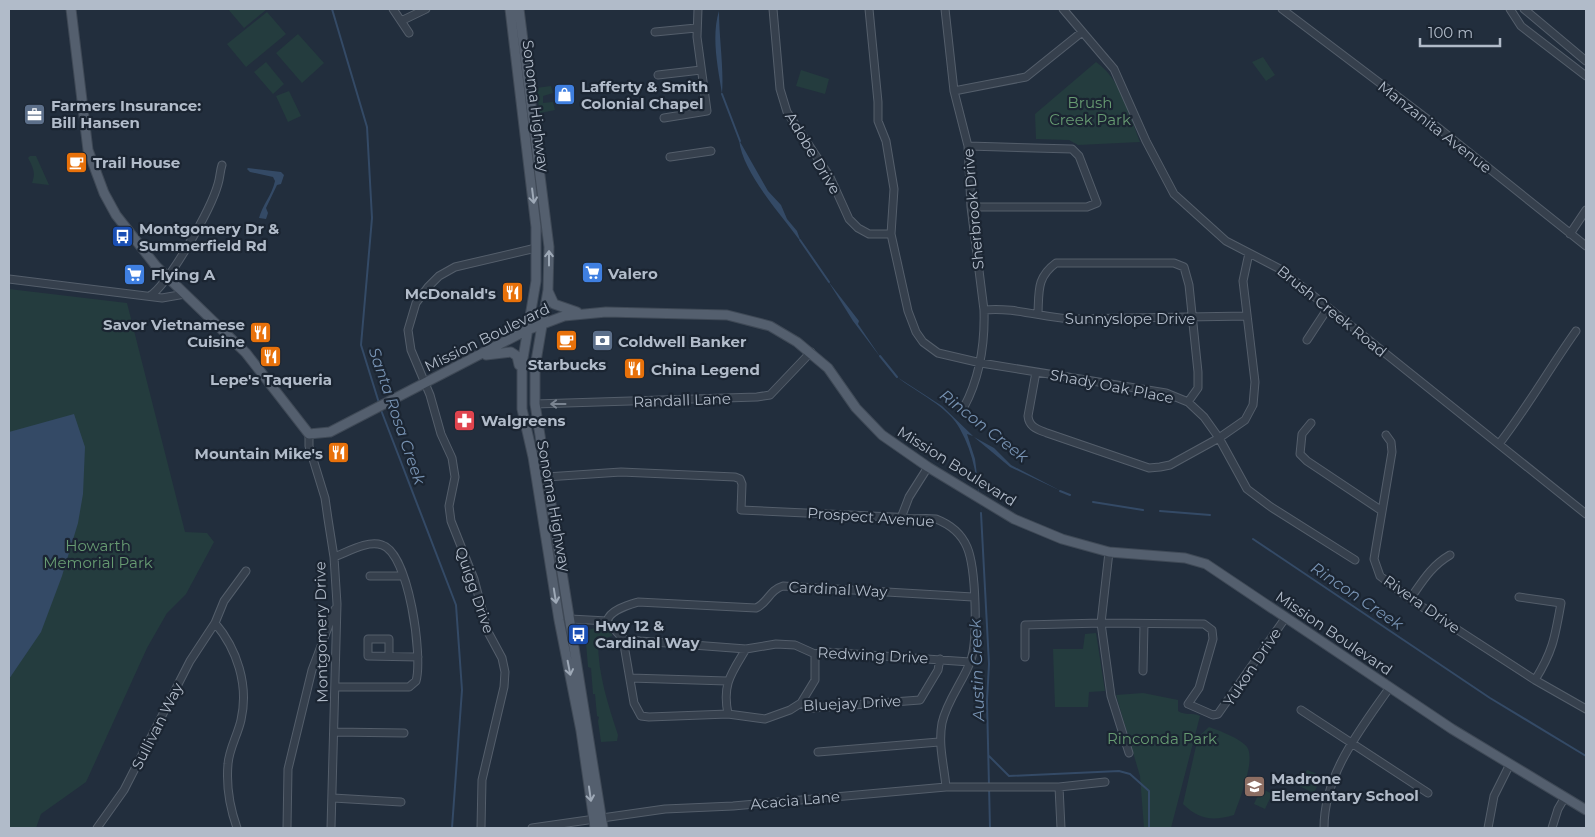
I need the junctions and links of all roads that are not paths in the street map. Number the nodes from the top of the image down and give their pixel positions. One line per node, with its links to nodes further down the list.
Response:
1 (71, 9): 36 (main road, Montgomery Drive)
2 (394, 9): 14 (street)
3 (426, 9): 14 (street)
4 (510, 9): 34 (main road, Sonoma Highway, one-way to 34)
5 (519, 9): 38 (main road, Sonoma Highway, one-way to 5)
6 (698, 9): 15 (street)
7 (773, 9): 31 (street, Adobe Drive)
8 (869, 9): 31 (street, Shady Oak Place)
9 (945, 9): 23 (street, Sherbrook Drive)
10 (1063, 9): 17 (street, Brush Creek Road)
11 (1282, 9): 32 (street, Manzanita Avenue)
12 (1510, 9): 22 (street)
13 (1524, 9): 19 (street)
14 (401, 22): 18 (street)
15 (696, 28): 16 (street); 20 (street)
16 (654, 32)
17 (1082, 32): 23 (street); 35 (street, Brush Creek Road)
18 (409, 34)
19 (1586, 61)
20 (701, 70): 21 (street); 24 (street)
21 (658, 75)
22 (1586, 76)
23 (954, 91): 25 (street, Sherbrook Drive)
24 (664, 118)
25 (968, 146): 29 (street, Sherbrook Drive); 29 (street)
26 (712, 151): 27 (street)
27 (670, 156)
28 (222, 165): 36 (street)
29 (971, 207): 42 (street, Sherbrook Drive)
30 (1586, 210): 32 (street)
31 (891, 234): 53 (street, Shady Oak Place)
32 (1570, 234): 33 (street, Manzanita Avenue)
33 (1586, 246)
34 (536, 248): 48 (main road, Sonoma Highway); 56 (street, Quigg Drive)
35 (1248, 253): 41 (street, Brush Creek Road); 45 (street)
36 (167, 277): 39 (main road, Montgomery Drive); 40 (street)
37 (9, 280): 40 (street)
38 (548, 290): 43 (main road); 47 (main road, Sonoma Highway)
39 (185, 294): 40 (street); 61 (main road, Montgomery Drive)
40 (150, 296)
41 (1328, 308): 50 (street); 64 (street, Brush Creek Road)
42 (984, 310): 44 (street, Sunnyslope Drive); 53 (street, Sherbrook Drive)
43 (582, 313): 47 (main road, Mission Boulevard); 51 (main road, Mission Boulevard)
44 (1038, 313): 46 (street, Sunnyslope Drive); 46 (street)
45 (1247, 316): 46 (street, Sunnyslope Drive); 63 (street)
46 (1190, 318): 57 (street)
47 (542, 324): 48 (main road, Mission Boulevard); 58 (main road, Sonoma Highway)
48 (527, 330): 52 (main road, Mission Boulevard); 55 (main road, Sonoma Highway)
49 (1576, 332): 64 (street)
50 (1307, 340)
51 (811, 352): 58 (street, Randall Lane, one-way to 58); 65 (main road, Mission Boulevard)
52 (478, 356): 55 (main road); 56 (main road, Mission Boulevard)
53 (981, 363): 54 (street, Shady Oak Place); 59 (street, Sherbrook Drive)
54 (1036, 372): 57 (street, Shady Oak Place); 63 (street)
55 (521, 373): 83 (main road, Sonoma Highway, one-way to 83)
56 (425, 382): 61 (main road, Mission Boulevard); 126 (street, Quigg Drive)
57 (1188, 402): 63 (street, Shady Oak Place)
58 (535, 404): 66 (main road, Sonoma Highway)
59 (964, 407)
60 (1311, 423): 67 (street)
61 (309, 434): 72 (street, Montgomery Drive)
62 (1386, 434): 67 (street, Rivera Drive)
63 (1219, 438): 73 (street, Shady Oak Place)
64 (1499, 444): 68 (street, Brush Creek Road)
65 (928, 467): 69 (street); 70 (main road, Mission Boulevard)
66 (546, 477): 69 (street, Prospect Avenue); 82 (main road, Sonoma Highway)
67 (1382, 511): 79 (street, Rivera Drive)
68 (1586, 514)
69 (901, 518): 77 (street, Prospect Avenue)
70 (1108, 552): 81 (main road, Mission Boulevard); 86 (street)
71 (1450, 555): 79 (street)
72 (334, 557): 76 (street); 80 (street, Montgomery Drive)
73 (1356, 560)
74 (246, 571): 85 (street, Sullivan Way)
75 (370, 576): 76 (street)
76 (403, 576): 92 (street)
77 (974, 597): 84 (street, Cardinal Way); 95 (street, Prospect Avenue)
78 (1519, 597): 98 (street)
79 (1410, 599): 98 (street, Rivera Drive)
80 (337, 604): 100 (street, Montgomery Drive); 124 (street)
81 (1286, 617): 87 (street, Yukon Drive); 101 (main road, Mission Boulevard)
82 (570, 619): 83 (main road); 84 (street); 121 (main road, Sonoma Highway)
83 (559, 620): 121 (main road, Sonoma Highway, one-way to 121)
84 (607, 621): 88 (street)
85 (215, 623): 122 (street, Sullivan Way); 123 (street)
86 (1101, 623): 87 (street); 93 (street); 111 (street)
87 (1144, 624): 96 (street)
88 (623, 639): 89 (street, Redwing Drive); 97 (street, Bluejay Drive)
89 (746, 649): 90 (street, Redwing Drive); 99 (street)
90 (815, 654): 94 (street, Redwing Drive); 102 (street)
91 (389, 656): 92 (street)
92 (418, 657): 100 (street)
93 (1025, 657)
94 (940, 659): 95 (street, Redwing Drive); 102 (street, Bluejay Drive)
95 (970, 662): 108 (street, Prospect Avenue)
96 (1143, 671)
97 (630, 678): 99 (street); 105 (street, Bluejay Drive)
98 (1535, 680): 103 (street, Rivera Drive)
99 (727, 681): 105 (street)
100 (336, 687): 106 (street, Montgomery Drive)
101 (1390, 687): 109 (street); 112 (main road, Mission Boulevard)
102 (801, 703): 105 (street, Bluejay Drive)
103 (1586, 709)
104 (1301, 710): 109 (street)
105 (728, 714)
106 (336, 732): 107 (street); 118 (street, Montgomery Drive)
107 (404, 733)
108 (939, 742): 110 (street); 115 (street, Prospect Avenue)
109 (1352, 742): 116 (street); 131 (street)
110 (818, 752)
111 (1129, 753)
112 (1510, 764): 117 (main road, Mission Boulevard); 132 (street)
113 (1105, 782): 114 (street, Acacia Lane)
114 (1059, 786): 115 (street, Acacia Lane); 130 (street)
115 (946, 787): 121 (street, Acacia Lane)
116 (1428, 793)
117 (1565, 797): 120 (main road, Mission Boulevard); 133 (street)
118 (333, 798): 119 (street); 125 (street, Montgomery Drive)
119 (401, 802)
120 (1586, 810)
121 (598, 818): 127 (street, Acacia Lane); 128 (main road, Sonoma Highway); 129 (main road, Sonoma Highway)
122 (97, 828)
123 (237, 828)
124 (287, 828)
125 (331, 828)
126 (480, 828)
127 (532, 828)
128 (595, 828)
129 (604, 828)
130 (1061, 828)
131 (1324, 828)
132 (1488, 828)
133 (1552, 828)

